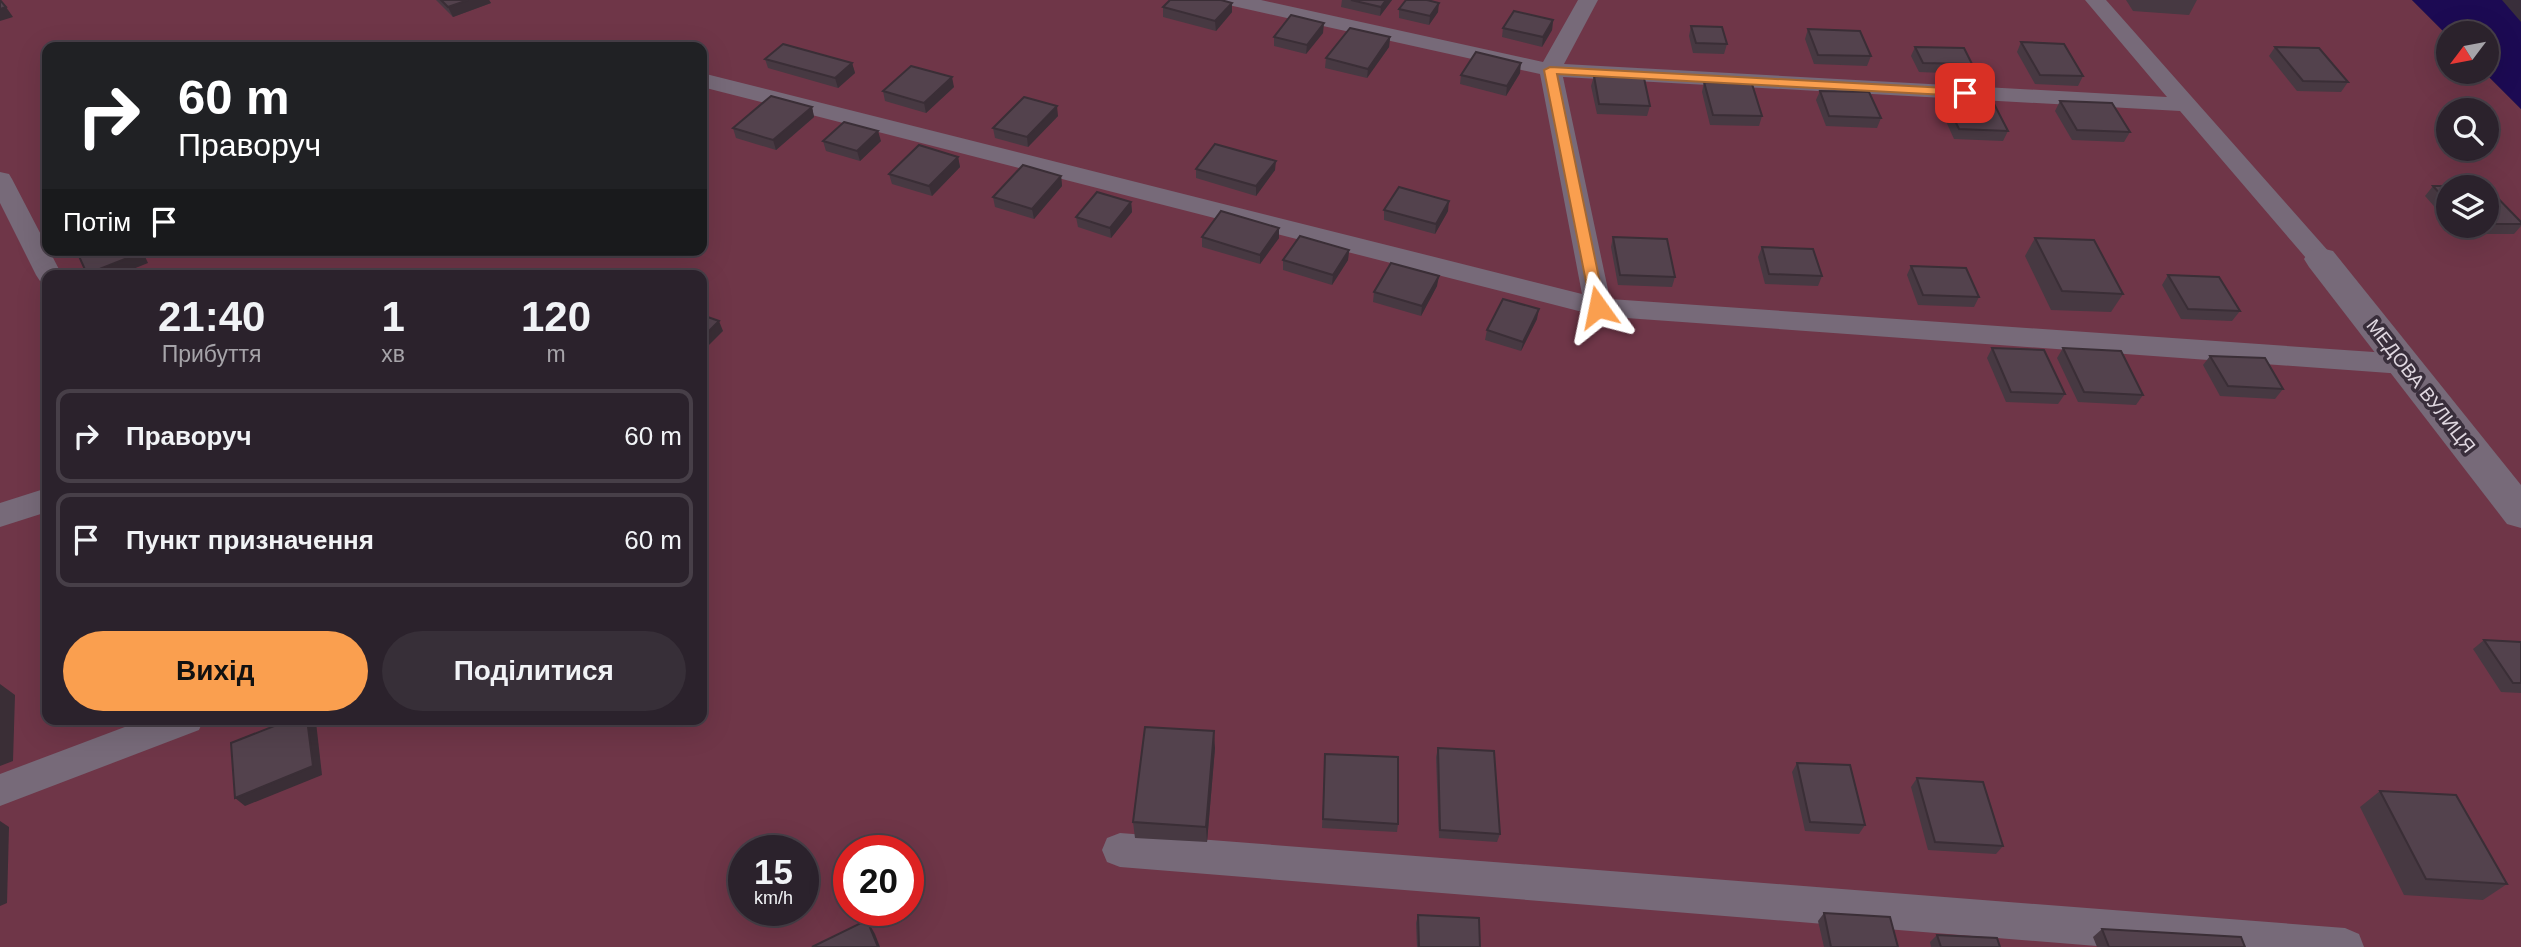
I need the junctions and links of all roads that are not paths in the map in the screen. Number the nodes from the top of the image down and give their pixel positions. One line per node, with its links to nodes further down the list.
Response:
1 (1233, 0): 4 (lane)
2 (1588, 0): 4 (lane)
3 (2095, 0): 6 (lane)
4 (1550, 70): 6 (lane); 10 (lane)
5 (707, 81): 10 (lane)
6 (2186, 105): 8 (lane)
7 (0, 178): 9 (lane)
8 (2321, 259): 11 (street, МЕДОВА ВУЛИЦЯ)
9 (46, 270)
10 (1598, 307): 11 (lane)
11 (2403, 364): 13 (street, МЕДОВА ВУЛИЦЯ)
12 (42, 501): 14 (lane)
13 (2521, 513)
14 (0, 515)
15 (171, 725): 16 (lane)
16 (0, 790)
17 (1120, 850): 18 (lane)
18 (2345, 947)

